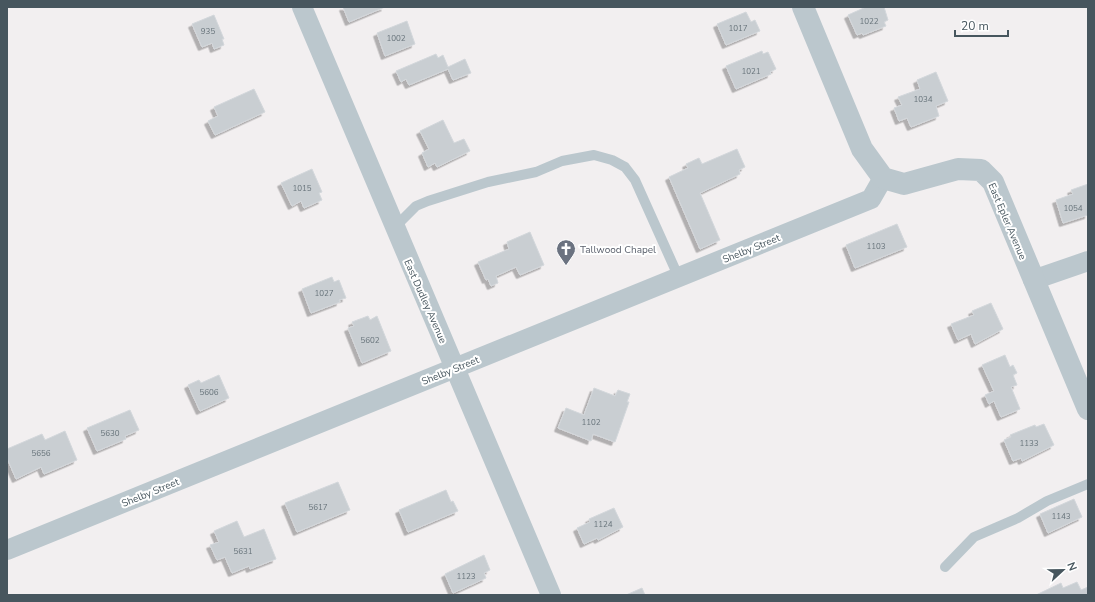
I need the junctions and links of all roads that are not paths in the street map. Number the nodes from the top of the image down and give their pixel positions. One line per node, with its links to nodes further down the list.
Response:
1 (302, 7): 4 (street, East Dudley Avenue)
2 (803, 7): 3 (street)
3 (883, 178): 6 (street, Shelby Street); 7 (street, East Epler Avenue)
4 (394, 228): 6 (lane); 8 (street, East Dudley Avenue)
5 (1088, 261): 7 (street)
6 (679, 278): 8 (street, Shelby Street)
7 (1033, 280): 9 (street, East Epler Avenue)
8 (456, 368): 11 (street, Shelby Street); 13 (street, East Dudley Avenue)
9 (1087, 406)
10 (1088, 484): 12 (lane)
11 (7, 550)
12 (945, 567)
13 (551, 595)

